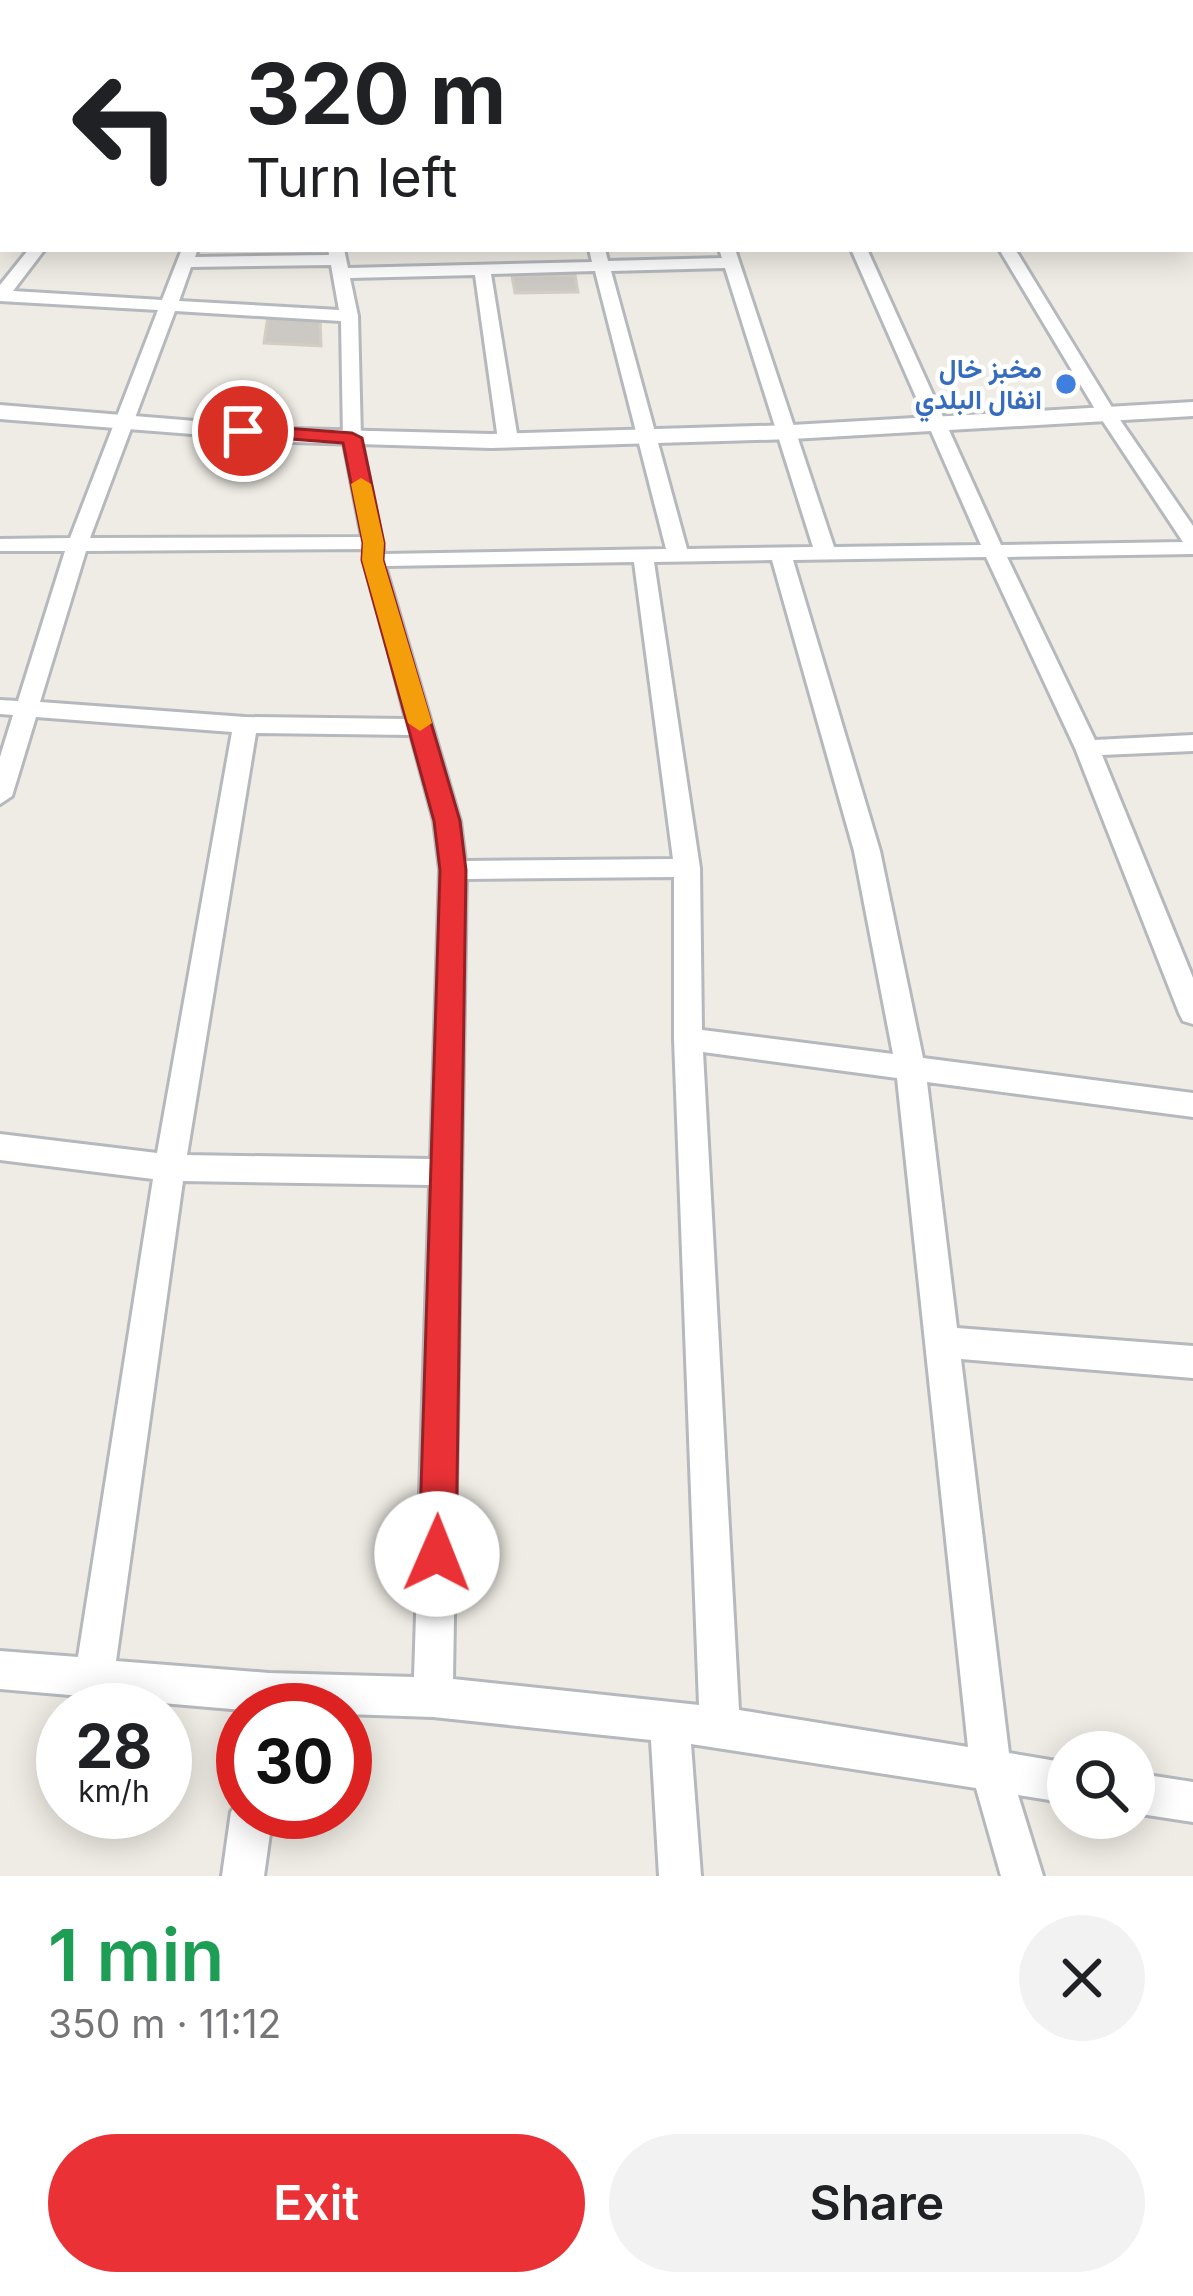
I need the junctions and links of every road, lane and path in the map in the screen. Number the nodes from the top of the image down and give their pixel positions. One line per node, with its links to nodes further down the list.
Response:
1 (962, 0): 2 (street)
2 (975, 0)
3 (35, 252): 11 (street)
4 (861, 252): 17 (street)
5 (1009, 252): 15 (street)
6 (188, 256): 9 (street); 11 (street)
7 (730, 256): 8 (street); 18 (street)
8 (599, 257): 10 (street); 20 (street)
9 (340, 261): 10 (street); 12 (street)
10 (482, 270): 21 (street)
11 (170, 308): 12 (street); 16 (street)
12 (349, 316): 19 (street)
13 (1193, 409): 15 (street)
14 (0, 412): 16 (street)
15 (1107, 414): 17 (street); 22 (street)
16 (123, 422): 19 (street); 24 (street)
17 (934, 424): 18 (street); 27 (street)
18 (784, 430): 20 (street); 26 (street)
19 (352, 438): 21 (street); 25 (street)
20 (648, 438): 21 (street); 29 (street)
21 (508, 440)
22 (1193, 544): 27 (street)
23 (0, 545): 24 (street)
24 (77, 547): 25 (street); 31 (street)
25 (373, 552): 28 (street); 33 (street)
26 (826, 554): 27 (street); 30 (street)
27 (995, 554): 35 (street)
28 (643, 555): 29 (street); 37 (street)
29 (678, 555): 30 (street)
30 (781, 555): 41 (street)
31 (13, 708): 32 (street); 36 (street)
32 (245, 725): 33 (street); 44 (street)
33 (422, 728): 38 (street)
34 (1193, 743): 35 (street)
35 (1087, 748): 39 (street)
36 (0, 796)
37 (687, 868): 38 (street); 40 (street)
38 (453, 870): 45 (street)
39 (1193, 1013)
40 (688, 1039): 41 (street); 54 (street)
41 (910, 1070): 42 (street); 46 (street)
42 (1193, 1105)
43 (0, 1148): 44 (street)
44 (170, 1168): 45 (street); 49 (street)
45 (448, 1172): 51 (street)
46 (942, 1342): 47 (street); 55 (street)
47 (1193, 1363)
48 (0, 1670): 49 (street)
49 (94, 1681): 50 (street)
50 (216, 1696)
51 (434, 1697): 52 (street); 53 (street)
52 (372, 1699)
53 (670, 1722): 54 (street); 61 (street)
54 (720, 1727): 55 (street)
55 (991, 1772): 56 (street); 62 (street)
56 (1047, 1781)
57 (1155, 1796): 58 (street)
58 (1193, 1802)
59 (248, 1839): 60 (street)
60 (243, 1876)
61 (680, 1876)
62 (1022, 1876)

